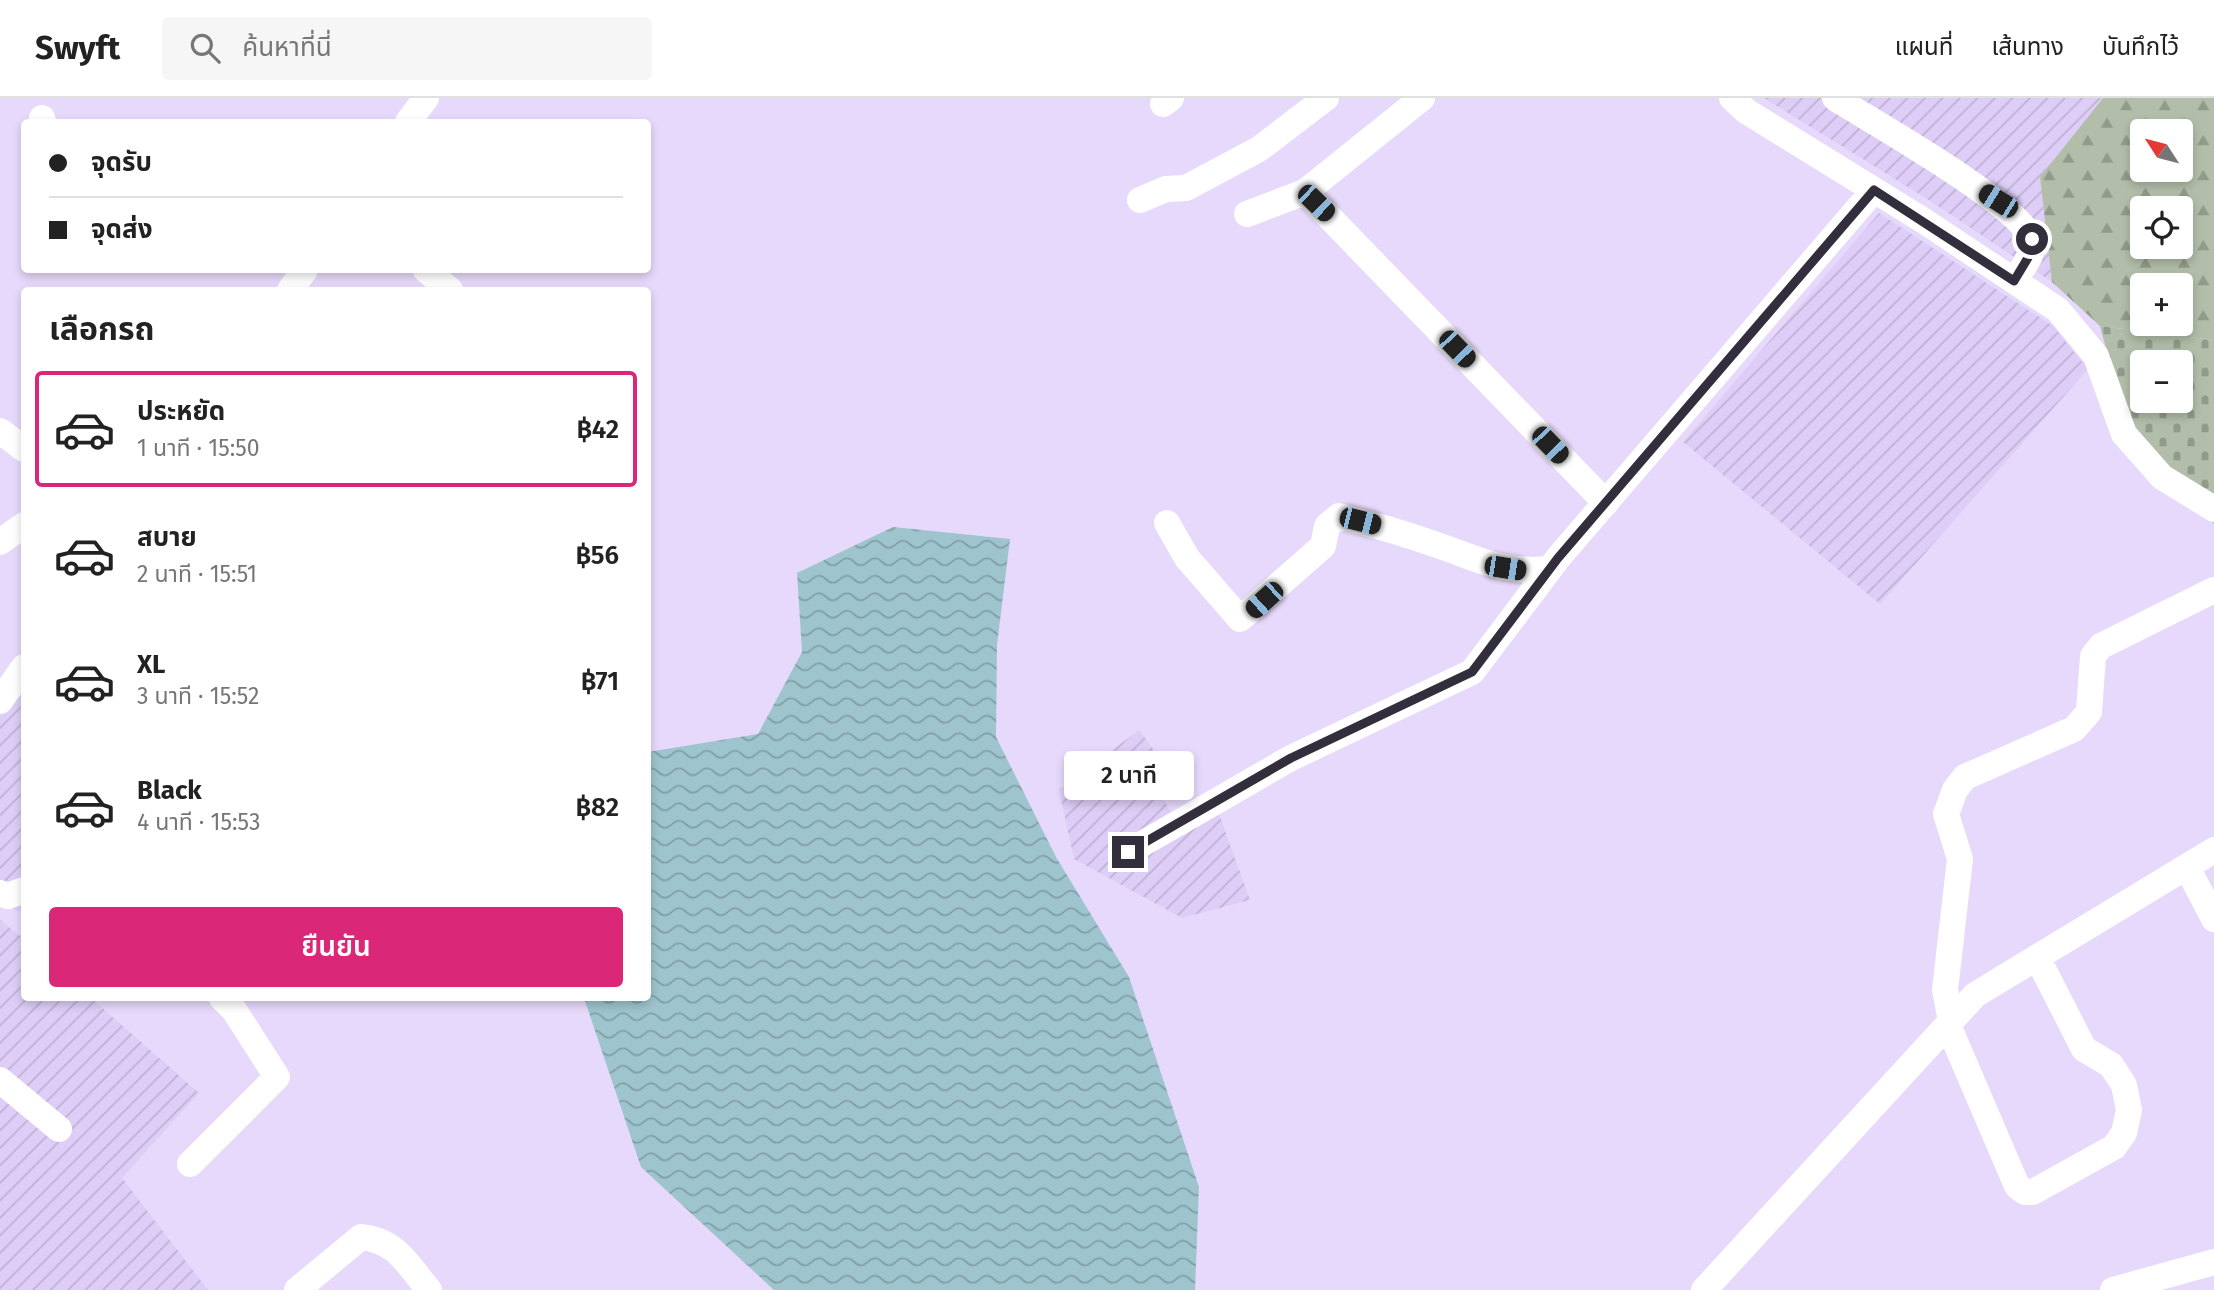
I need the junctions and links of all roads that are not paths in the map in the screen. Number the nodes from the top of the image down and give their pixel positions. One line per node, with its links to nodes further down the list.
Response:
1 (426, 98): 6 (street)
2 (1326, 98): 9 (street)
3 (1422, 98): 8 (street)
4 (1732, 98): 7 (street)
5 (1835, 98): 12 (street)
6 (410, 119)
7 (1874, 190): 12 (street); 16 (street)
8 (1305, 192): 10 (street); 16 (street)
9 (1140, 200)
10 (1247, 214)
11 (430, 273): 13 (street)
12 (2014, 281): 17 (street)
13 (446, 287)
14 (0, 431): 15 (street)
15 (21, 447)
16 (1606, 503): 21 (street)
17 (2214, 509)
18 (1167, 523): 21 (street)
19 (21, 527): 20 (street)
20 (0, 542)
21 (1550, 569): 26 (street)
22 (2214, 590): 33 (street)
23 (21, 671): 24 (street)
24 (0, 701)
25 (2214, 850): 27 (street)
26 (1128, 852)
27 (2187, 866): 30 (street); 31 (street)
28 (21, 891): 29 (street)
29 (0, 893)
30 (2214, 919)
31 (2037, 957): 33 (street); 33 (street)
32 (225, 1001): 36 (street)
33 (1950, 1023): 40 (street)
34 (0, 1080): 35 (street)
35 (59, 1129)
36 (190, 1164)
37 (2214, 1262): 41 (street)
38 (297, 1290): 39 (street)
39 (429, 1290)
40 (1704, 1290)
41 (2112, 1290)

